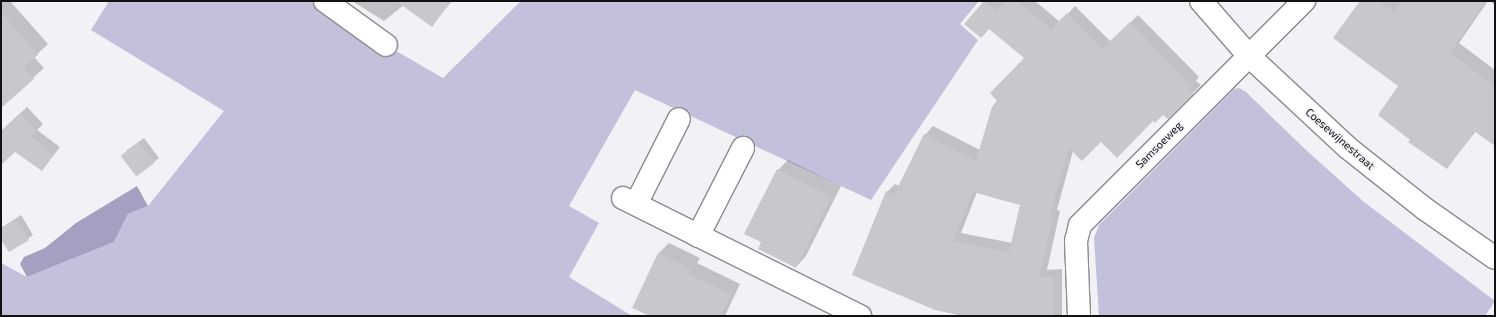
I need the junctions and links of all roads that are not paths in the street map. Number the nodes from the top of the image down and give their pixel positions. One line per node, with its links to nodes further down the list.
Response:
1 (325, 1): 4 (street)
2 (1201, 1): 5 (street, Coesewijnestraat)
3 (1304, 1): 5 (street, Samsoeweg)
4 (386, 45)
5 (1249, 56): 9 (street, Coesewijnestraat); 11 (street, Samsoeweg)
6 (679, 119): 8 (street)
7 (743, 148): 8 (street)
8 (698, 236): 10 (street)
9 (1495, 258)
10 (860, 316)
11 (1079, 316)

